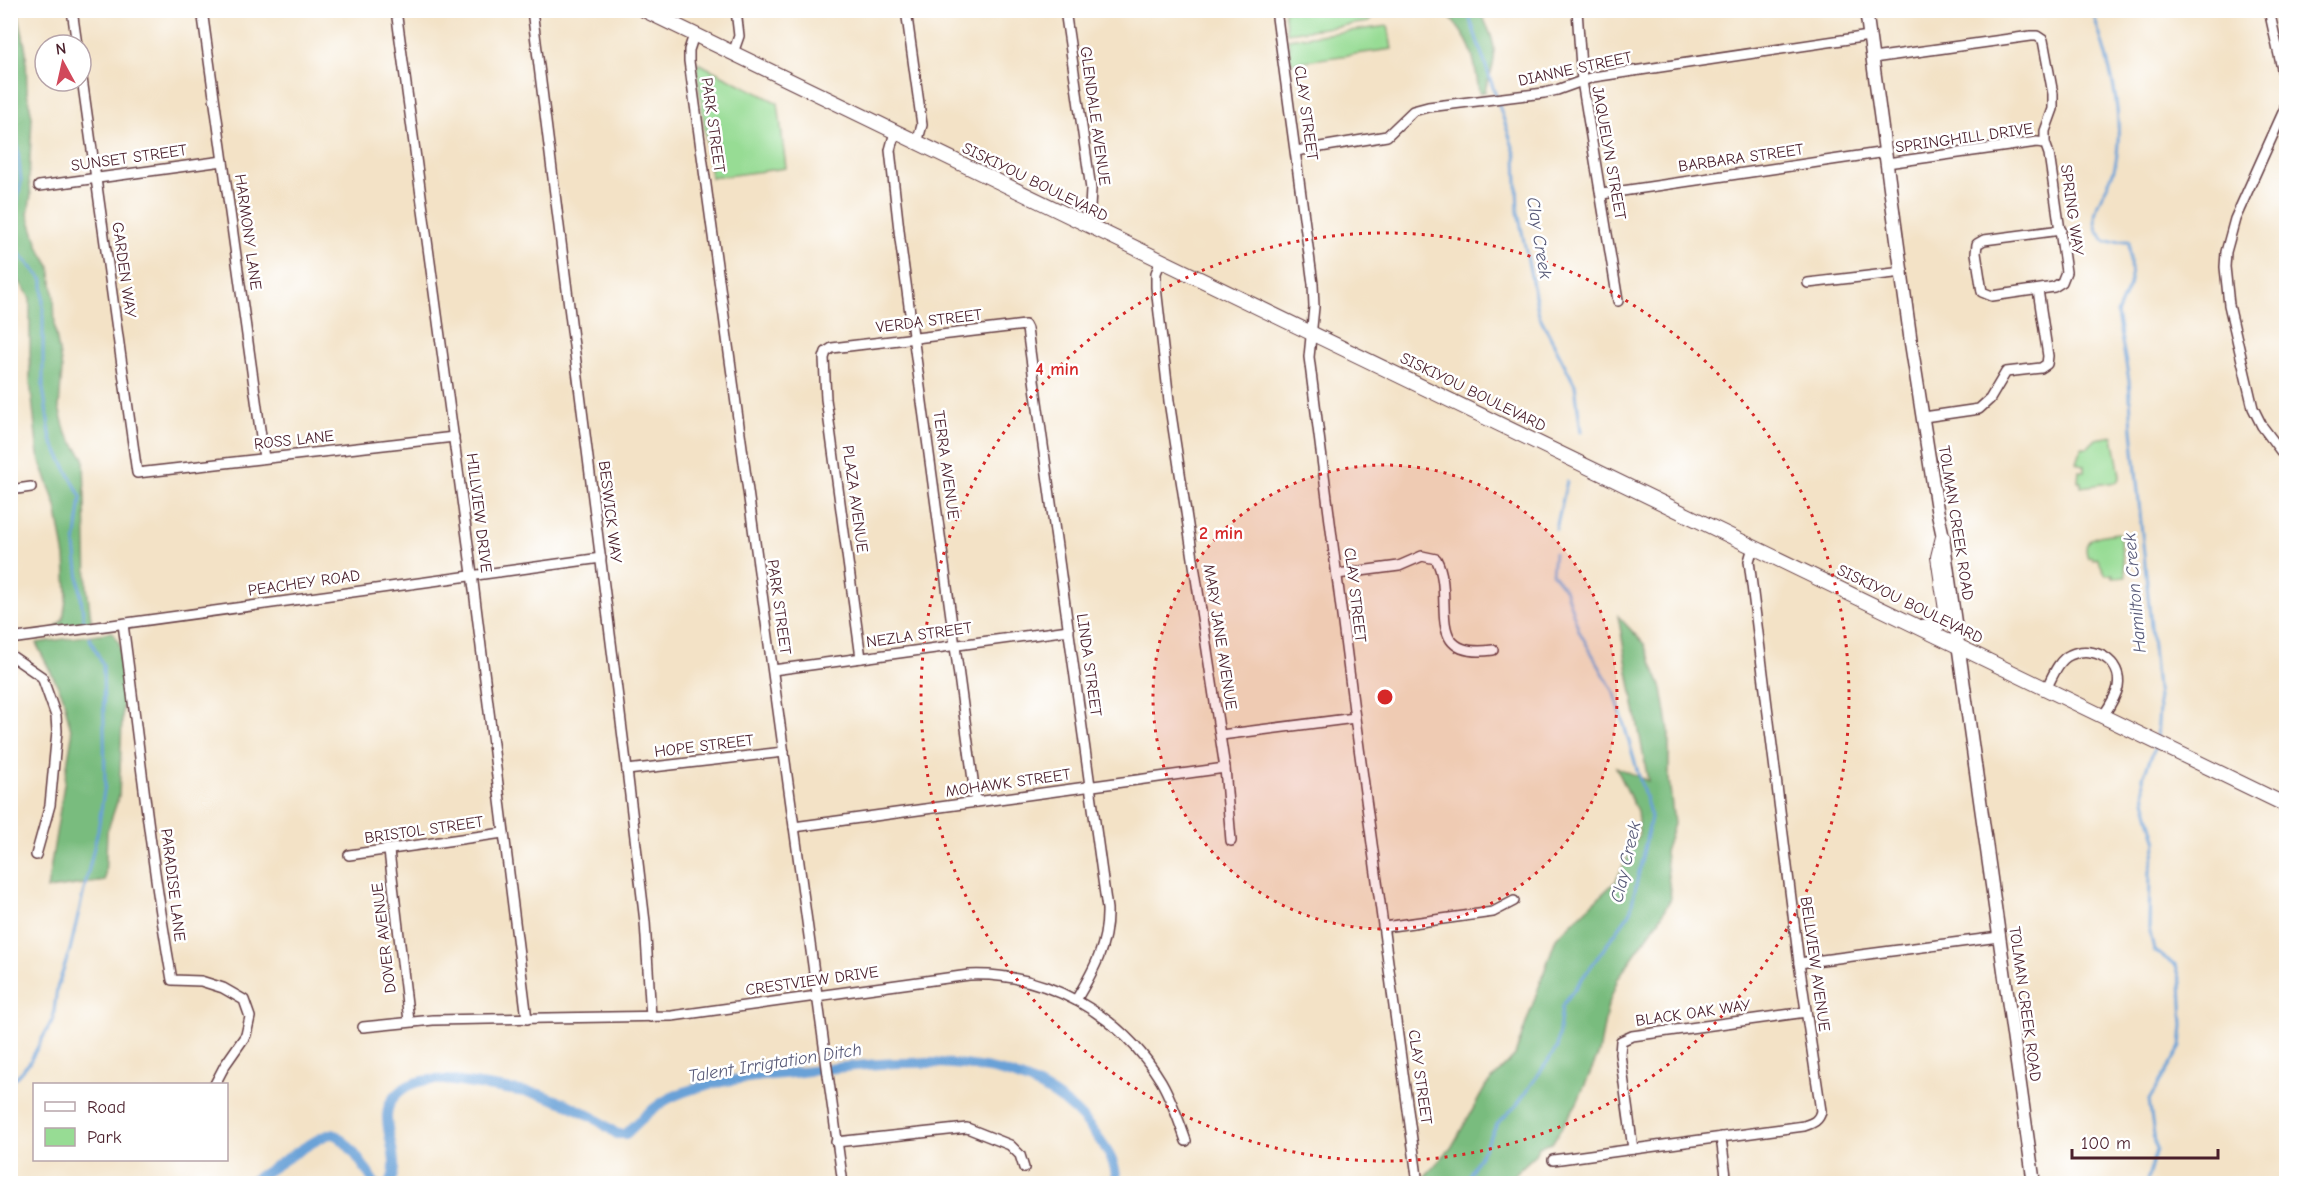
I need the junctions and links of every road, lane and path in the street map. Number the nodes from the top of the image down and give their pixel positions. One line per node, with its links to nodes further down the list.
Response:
1 (72, 10): 13 (street)
2 (202, 10): 27 (street, HARMONY LANE)
3 (396, 10): 43 (street, HILLVIEW DRIVE)
4 (532, 10): 51 (street, BESWICK WAY)
5 (644, 10): 14 (main road, SISKIYOU BOULEVARD)
6 (736, 10): 16 (street)
7 (906, 10): 23 (street)
8 (1065, 10): 31 (street, GLENDALE AVENUE)
9 (1276, 10): 25 (street, CLAY STREET)
10 (1577, 10): 18 (street, JAQUELYN STREET)
11 (1866, 10): 15 (street, TOLMAN CREEK ROAD)
12 (2269, 10): 19 (street)
13 (75, 33)
14 (694, 35): 16 (main road, SISKIYOU BOULEVARD); 63 (street, PARK STREET)
15 (1869, 36): 17 (street, TOLMAN CREEK ROAD); 18 (street, DIANNE STREET)
16 (733, 53): 22 (main road, SISKIYOU BOULEVARD)
17 (1872, 58): 24 (street); 26 (street, TOLMAN CREEK ROAD)
18 (1582, 81): 25 (street, DIANNE STREET); 30 (street, JAQUELYN STREET)
19 (2286, 87)
20 (84, 93): 28 (street, GARDEN WAY)
21 (2286, 97): 45 (street)
22 (895, 132): 23 (main road, SISKIYOU BOULEVARD); 40 (street, TERRA AVENUE)
23 (917, 143): 31 (main road, SISKIYOU BOULEVARD)
24 (2045, 143): 26 (street, SPRINGHILL DRIVE); 32 (street, SPRING WAY)
25 (1296, 151): 39 (street, CLAY STREET)
26 (1887, 158): 30 (street, BARBARA STREET); 34 (street, TOLMAN CREEK ROAD)
27 (224, 160): 28 (street, SUNSET STREET); 44 (street, HARMONY LANE)
28 (96, 178): 29 (street, SUNSET STREET); 46 (street, GARDEN WAY)
29 (39, 186)
30 (1602, 194): 37 (street, JAQUELYN STREET)
31 (1083, 224): 33 (main road, SISKIYOU BOULEVARD)
32 (2061, 230): 36 (street, SPRING WAY); 36 (street, SPRING WAY)
33 (1161, 261): 39 (main road, SISKIYOU BOULEVARD); 67 (street, MARY JANE AVENUE)
34 (1903, 272): 35 (street); 42 (street, TOLMAN CREEK ROAD)
35 (1808, 283)
36 (2038, 290): 42 (street)
37 (1618, 301)
38 (1028, 328): 40 (street, VERDA STREET); 56 (street, LINDA STREET)
39 (1311, 333): 50 (main road, SISKIYOU BOULEVARD); 53 (street, CLAY STREET)
40 (913, 338): 41 (street, VERDA STREET); 58 (street, TERRA AVENUE)
41 (832, 348): 62 (street, PLAZA AVENUE)
42 (1923, 417): 49 (street, TOLMAN CREEK ROAD)
43 (454, 437): 44 (street, ROSS LANE); 52 (street, HILLVIEW DRIVE)
44 (264, 458): 46 (street, ROSS LANE)
45 (2286, 458)
46 (137, 473)
47 (31, 487): 48 (street)
48 (10, 490)
49 (1943, 537): 55 (main road); 59 (street, TOLMAN CREEK ROAD)
50 (1753, 547): 55 (main road, SISKIYOU BOULEVARD); 83 (street, BELLVIEW AVENUE)
51 (601, 558): 52 (street, PEACHEY ROAD); 70 (street, BESWICK WAY)
52 (472, 574): 54 (street, PEACHEY ROAD); 75 (street, HILLVIEW DRIVE)
53 (1337, 574): 60 (street); 66 (street, CLAY STREET)
54 (123, 624): 57 (street, PEACHEY ROAD); 91 (street, PARADISE LANE)
55 (1919, 627): 59 (main road, SISKIYOU BOULEVARD)
56 (1069, 630): 58 (street, NEZLA STREET); 71 (street, LINDA STREET)
57 (10, 639)
58 (955, 645): 62 (street, NEZLA STREET); 72 (street, TERRA AVENUE)
59 (1958, 646): 64 (main road, SISKIYOU BOULEVARD); 82 (street, TOLMAN CREEK ROAD)
60 (1493, 650)
61 (10, 655): 78 (street)
62 (861, 658): 63 (street, NEZLA STREET)
63 (773, 670): 68 (street, PARK STREET)
64 (2046, 689): 65 (main road, SISKIYOU BOULEVARD); 65 (street)
65 (2103, 716): 73 (main road, SISKIYOU BOULEVARD)
66 (1355, 717): 67 (street); 81 (street, CLAY STREET)
67 (1221, 735): 69 (street, MARY JANE AVENUE)
68 (784, 752): 70 (street, HOPE STREET); 74 (street, PARK STREET)
69 (1225, 768): 71 (street, MOHAWK STREET); 76 (street, MARY JANE AVENUE)
70 (627, 770): 87 (street, BESWICK WAY)
71 (1090, 787): 72 (street, MOHAWK STREET); 85 (street, LINDA STREET)
72 (976, 802): 74 (street, MOHAWK STREET)
73 (2286, 805)
74 (794, 827): 84 (street, PARK STREET)
75 (504, 833): 77 (street, BRISTOL STREET); 88 (street, HILLVIEW DRIVE)
76 (1231, 841)
77 (389, 851): 79 (street, BRISTOL STREET); 89 (street, DOVER AVENUE)
78 (36, 855)
79 (350, 855)
80 (1514, 901): 81 (street)
81 (1384, 927): 99 (street, CLAY STREET)
82 (1999, 937): 83 (street); 101 (street, TOLMAN CREEK ROAD)
83 (1799, 963): 86 (street, BELLVIEW AVENUE)
84 (816, 995): 85 (street, CRESTVIEW DRIVE); 87 (street, CRESTVIEW DRIVE); 94 (street, PARK STREET)
85 (1076, 1000): 93 (street, CRESTVIEW DRIVE)
86 (1806, 1012): 92 (street, BELLVIEW AVENUE); 95 (street, BLACK OAK WAY)
87 (651, 1017): 88 (street, CRESTVIEW DRIVE)
88 (527, 1019): 89 (street, CRESTVIEW DRIVE)
89 (409, 1021): 90 (street, CRESTVIEW DRIVE)
90 (363, 1027)
91 (216, 1083)
92 (1721, 1137): 95 (street, BELLVIEW AVENUE); 100 (street)
93 (1186, 1141)
94 (836, 1142): 97 (street); 98 (street, PARK STREET)
95 (1633, 1149): 96 (street, BELLVIEW AVENUE)
96 (1553, 1160)
97 (1024, 1168)
98 (843, 1184)
99 (1418, 1184)
100 (1727, 1184)
101 (2034, 1184)

